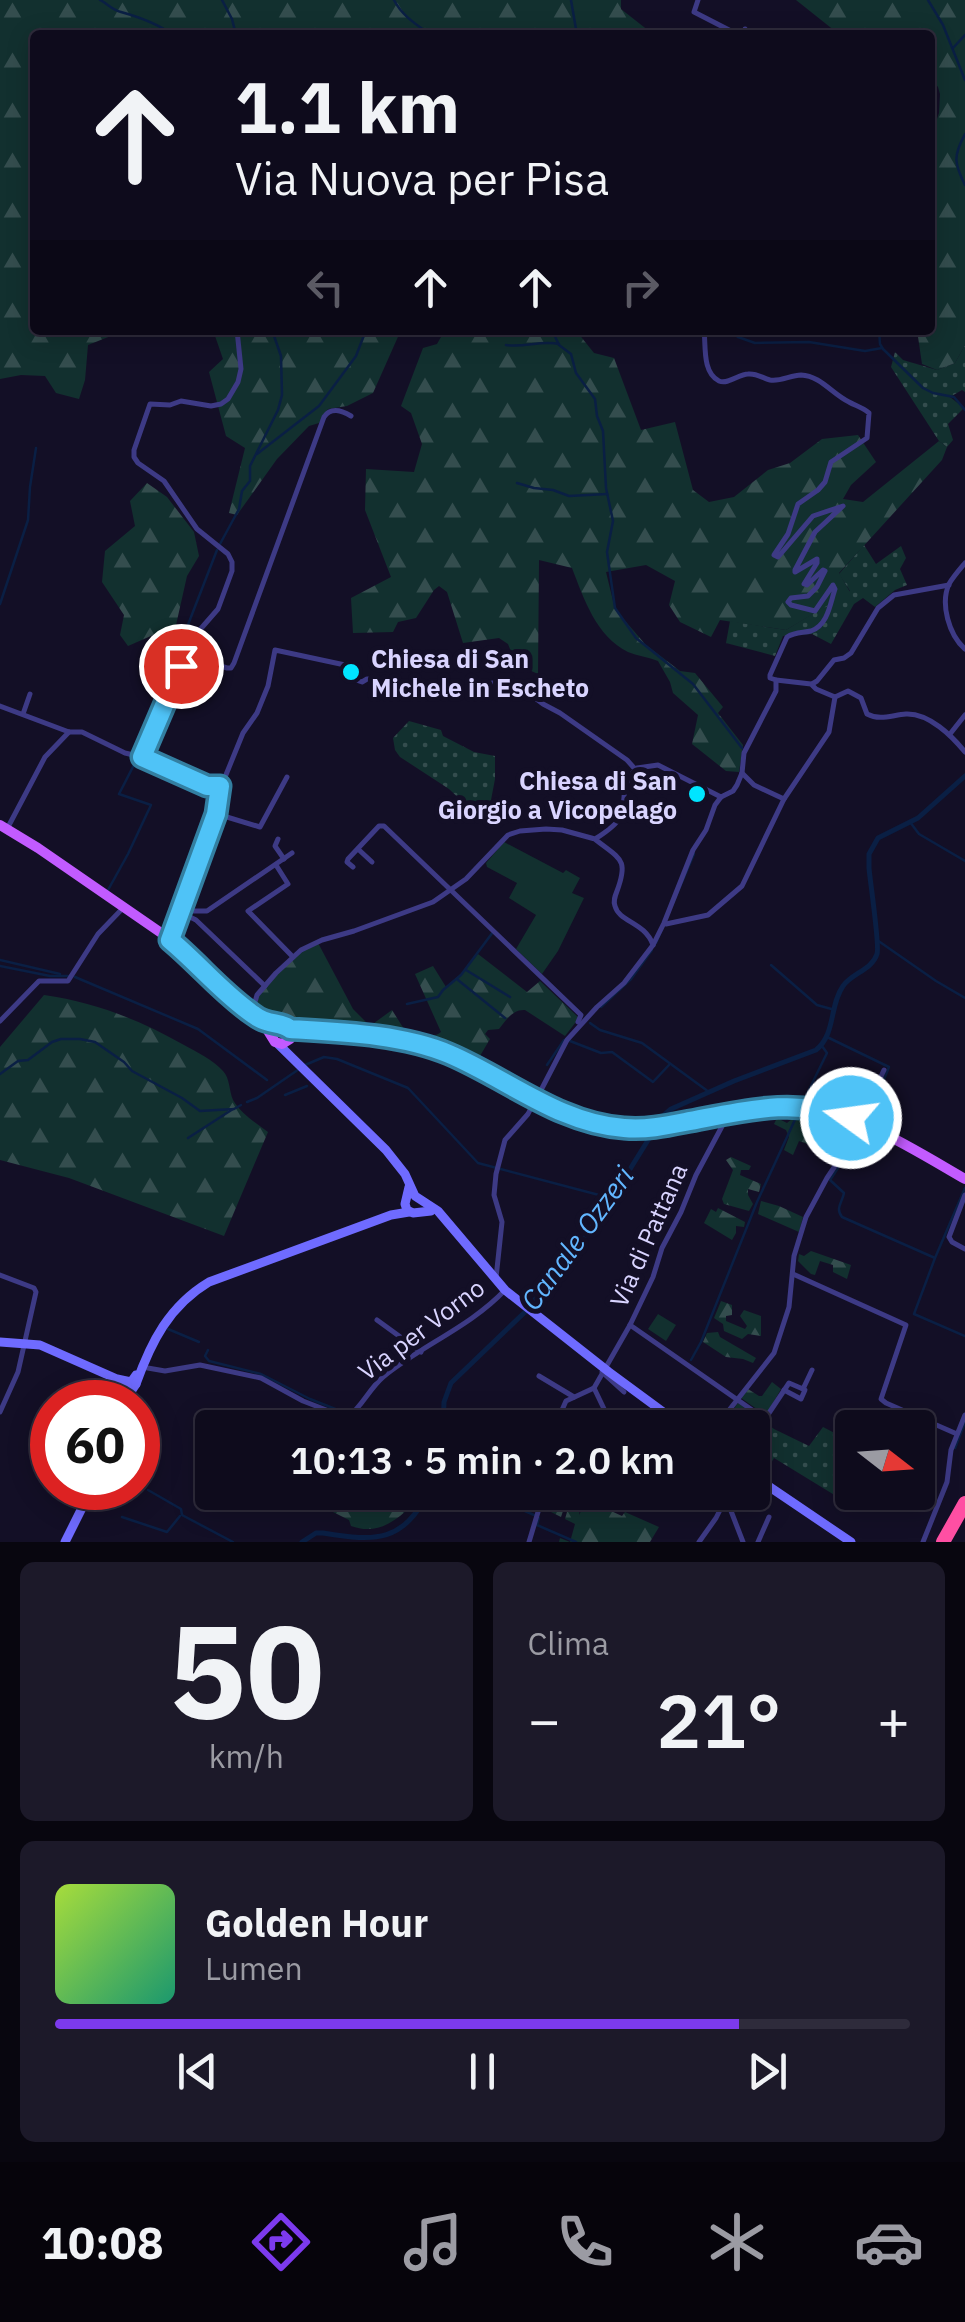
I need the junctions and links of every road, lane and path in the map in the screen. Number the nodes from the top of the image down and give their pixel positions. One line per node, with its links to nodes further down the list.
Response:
1 (698, 0): 2 (street)
2 (730, 30)
3 (238, 335): 20 (street)
4 (704, 335): 10 (street)
5 (351, 416): 20 (street)
6 (965, 563): 7 (street)
7 (949, 585): 8 (street); 12 (street)
8 (965, 649)
9 (378, 678): 26 (street)
10 (776, 680): 12 (street); 24 (street)
11 (486, 684): 23 (street)
12 (812, 684): 14 (street)
13 (30, 694): 16 (street)
14 (835, 697): 19 (street); 28 (street)
15 (0, 706): 16 (street)
16 (23, 714): 18 (street)
17 (965, 715): 19 (street)
18 (69, 732): 22 (street); 30 (street)
19 (950, 734): 21 (street)
20 (147, 743): 22 (street)
21 (965, 752)
22 (142, 757): 26 (street)
23 (635, 770): 27 (street); 32 (street)
24 (742, 772): 27 (street); 28 (street)
25 (287, 777): 29 (street)
26 (220, 786): 29 (street)
27 (721, 798): 42 (street)
28 (784, 800): 42 (street)
29 (216, 814): 41 (street)
30 (4, 827): 40 (main road)
31 (278, 839): 35 (street)
32 (594, 839): 39 (street); 44 (street)
33 (358, 849): 36 (street); 38 (street); 39 (street)
34 (292, 853): 35 (street)
35 (284, 859): 37 (street)
36 (372, 862)
37 (276, 864): 41 (street); 45 (street)
38 (353, 867)
39 (451, 890): 45 (street); 49 (street)
40 (123, 908): 43 (main road); 48 (street)
41 (179, 911): 43 (street); 46 (street)
42 (666, 924): 44 (street)
43 (170, 940): 47 (main road)
44 (653, 945): 49 (street)
45 (293, 957): 46 (street)
46 (264, 986): 47 (street)
47 (260, 1020): 50 (main road)
48 (0, 1021)
49 (576, 1028): 57 (street)
50 (282, 1035): 53 (main road); 55 (main road)
51 (884, 1070): 58 (street)
52 (727, 1117): 62 (street, Via di Pattana)
53 (965, 1178)
54 (965, 1195): 56 (street)
55 (412, 1204): 57 (main road); 66 (main road)
56 (965, 1250)
57 (494, 1271): 60 (main road)
58 (793, 1274): 73 (street); 80 (street)
59 (0, 1275): 64 (street)
60 (505, 1290): 65 (street, Via per Vorno); 67 (main road)
61 (377, 1320): 65 (street)
62 (630, 1325): 67 (street, Via di Pattana); 73 (street)
63 (0, 1342): 64 (main road)
64 (24, 1342): 66 (main road); 78 (street)
65 (421, 1352): 66 (street, Via per Vorno)
66 (142, 1369)
67 (603, 1370): 70 (street, Via di Pattana); 71 (street); 76 (main road)
68 (812, 1370): 73 (street)
69 (539, 1376): 72 (street)
70 (594, 1388): 72 (street); 75 (street)
71 (624, 1392)
72 (574, 1397): 74 (street)
73 (736, 1399): 77 (street)
74 (562, 1410)
75 (605, 1410)
76 (660, 1410)
77 (728, 1410)
78 (0, 1412)
79 (965, 1414): 80 (street)
80 (957, 1434): 95 (street)
81 (770, 1487): 94 (main road)
82 (965, 1503): 96 (highway)
83 (81, 1510): 89 (main road)
84 (538, 1510): 90 (street)
85 (720, 1510): 91 (street)
86 (733, 1510): 92 (street)
87 (965, 1514): 96 (highway)
88 (769, 1517): 93 (street)
89 (65, 1542)
90 (528, 1542)
91 (698, 1542)
92 (743, 1542)
93 (758, 1542)
94 (851, 1542)
95 (923, 1542)
96 (946, 1542)

